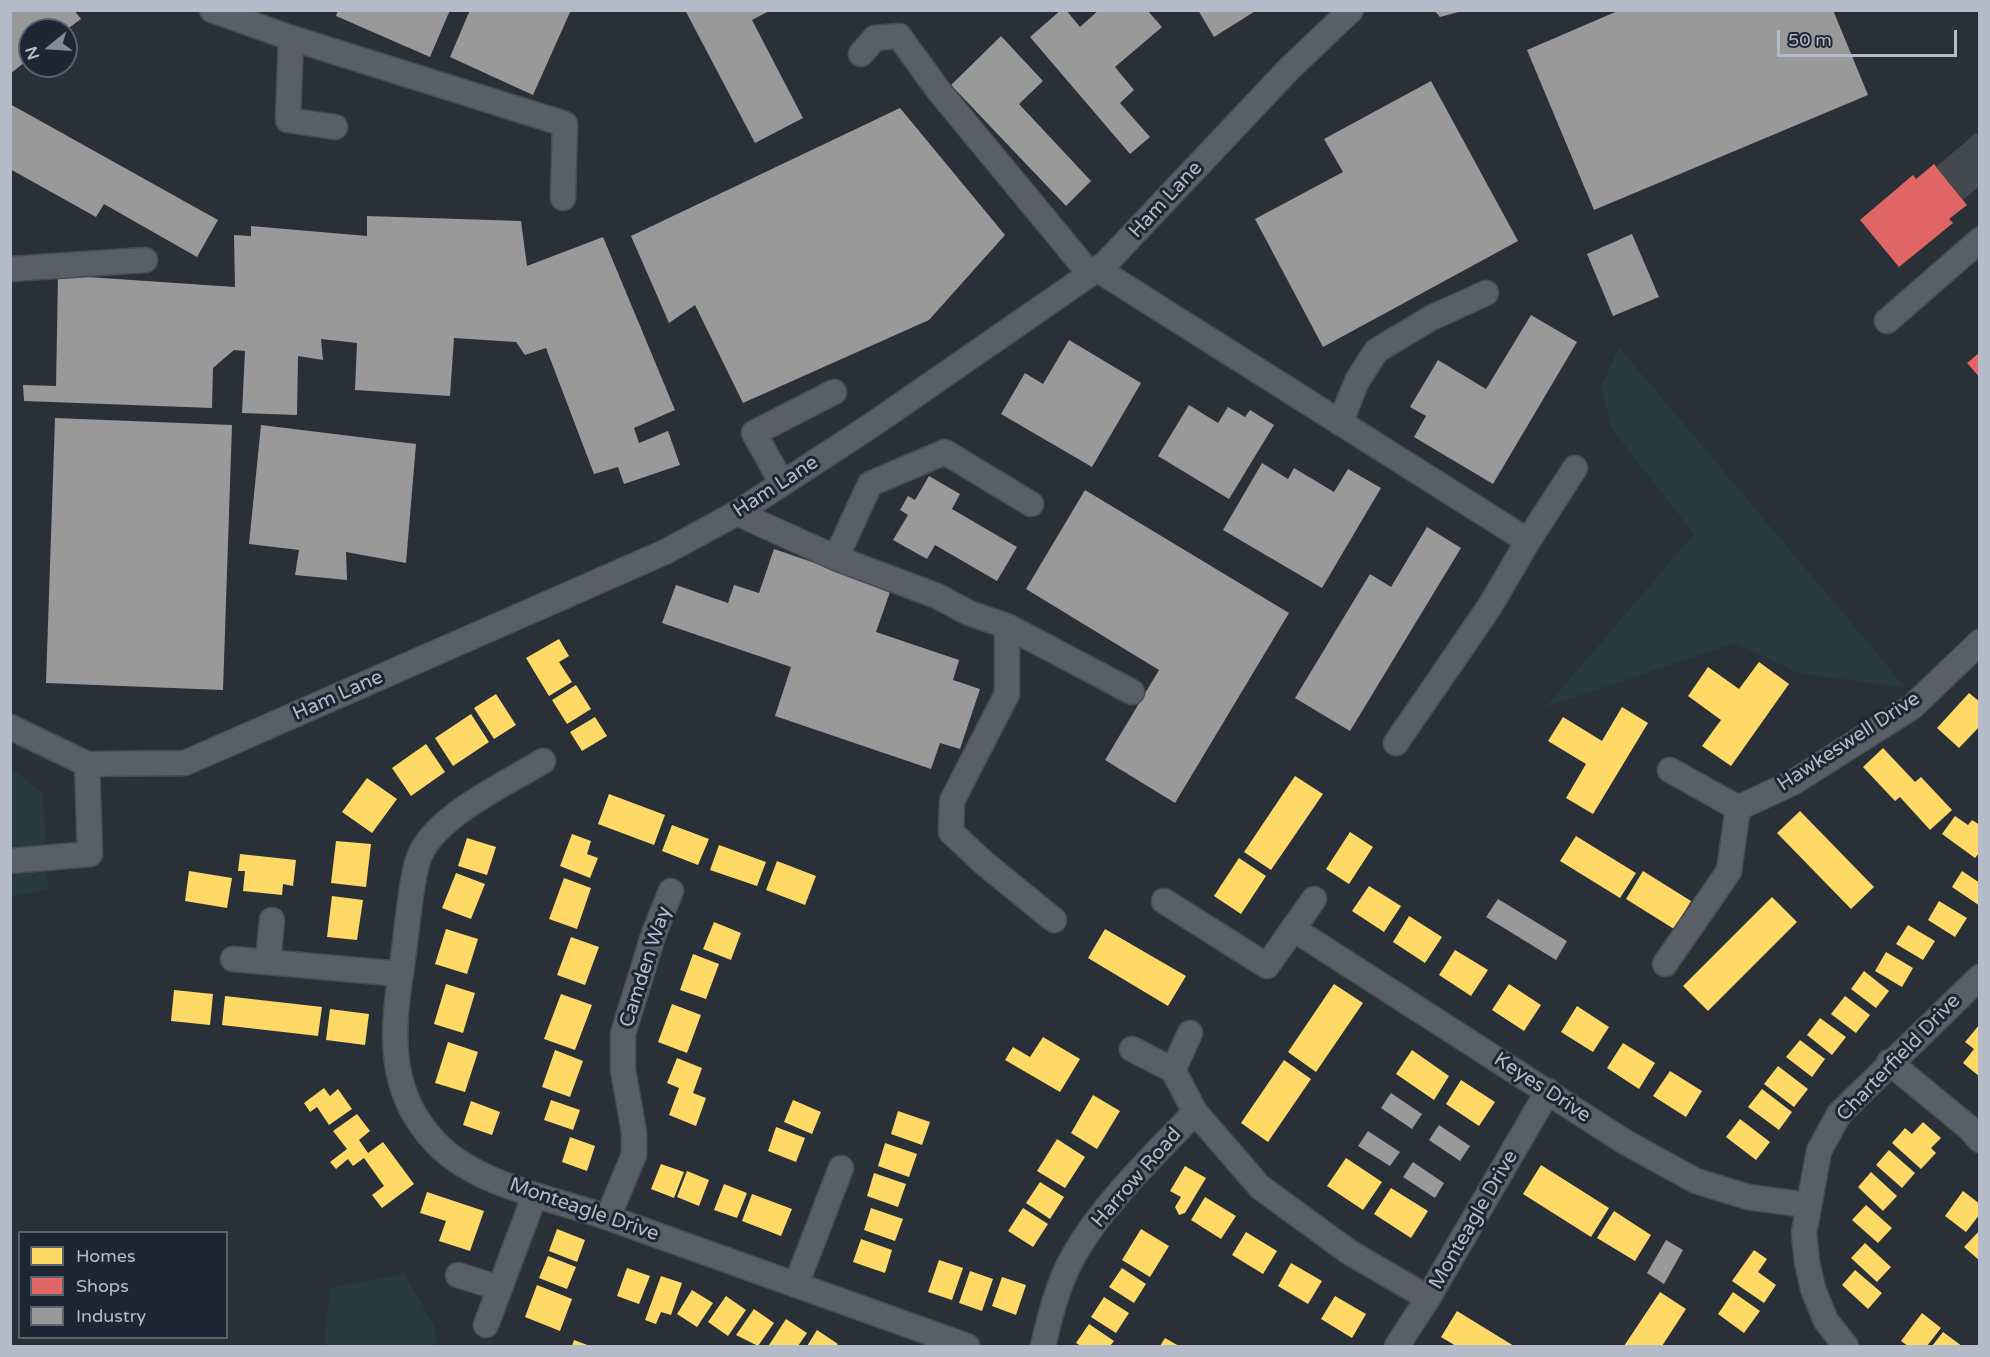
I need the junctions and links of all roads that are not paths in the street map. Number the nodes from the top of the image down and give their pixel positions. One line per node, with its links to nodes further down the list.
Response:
1 (212, 10): 3 (street)
2 (1351, 10): 10 (street, Ham Lane)
3 (291, 38): 5 (street); 6 (street)
4 (861, 54): 10 (street)
5 (335, 127)
6 (563, 198)
7 (1980, 240): 12 (street)
8 (145, 260): 9 (street)
9 (10, 269)
10 (1094, 272): 14 (street); 16 (street, Ham Lane)
11 (1486, 293): 14 (street)
12 (1887, 321)
13 (834, 392): 16 (street)
14 (1340, 423): 19 (street)
15 (1575, 468): 19 (street)
16 (782, 483): 18 (street, Ham Lane)
17 (1031, 504): 20 (street)
18 (737, 513): 20 (street); 27 (street, Ham Lane)
19 (1528, 541): 25 (street)
20 (837, 558): 21 (street)
21 (1007, 626): 23 (street); 35 (street)
22 (1980, 642): 29 (street, Hawkeswell Drive)
23 (1132, 692)
24 (10, 727): 27 (street)
25 (1396, 743)
26 (543, 761): 40 (street, Monteagle Drive)
27 (87, 764): 30 (street)
28 (1670, 770): 29 (street)
29 (1738, 808): 39 (street)
30 (10, 861)
31 (671, 891): 52 (street, Camden Way)
32 (1314, 898): 36 (street)
33 (1164, 901): 36 (street)
34 (272, 920): 38 (street)
35 (1054, 920)
36 (1295, 930): 46 (street, Keyes Drive)
37 (233, 959): 38 (street)
38 (268, 962): 40 (street)
39 (1665, 964)
40 (401, 974): 50 (street, Monteagle Drive)
41 (1980, 977): 44 (street, Charterfield Drive)
42 (1190, 1033): 45 (street)
43 (1131, 1049): 45 (street)
44 (1889, 1062): 48 (street); 51 (street, Charterfield Drive)
45 (1173, 1070): 47 (street)
46 (1548, 1091): 51 (street, Keyes Drive); 56 (street, Monteagle Drive)
47 (1195, 1112): 56 (street); 59 (street, Harrow Road)
48 (1980, 1140)
49 (841, 1168): 54 (street)
50 (534, 1197): 52 (street, Monteagle Drive); 55 (street)
51 (1807, 1205): 61 (street, Charterfield Drive)
52 (608, 1217): 54 (street, Monteagle Drive)
53 (458, 1275): 55 (street)
54 (796, 1285): 58 (street, Monteagle Drive)
55 (499, 1288): 57 (street)
56 (1428, 1298): 60 (street, Monteagle Drive)
57 (486, 1325)
58 (967, 1347)
59 (1043, 1347)
60 (1396, 1347)
61 (1846, 1347)

